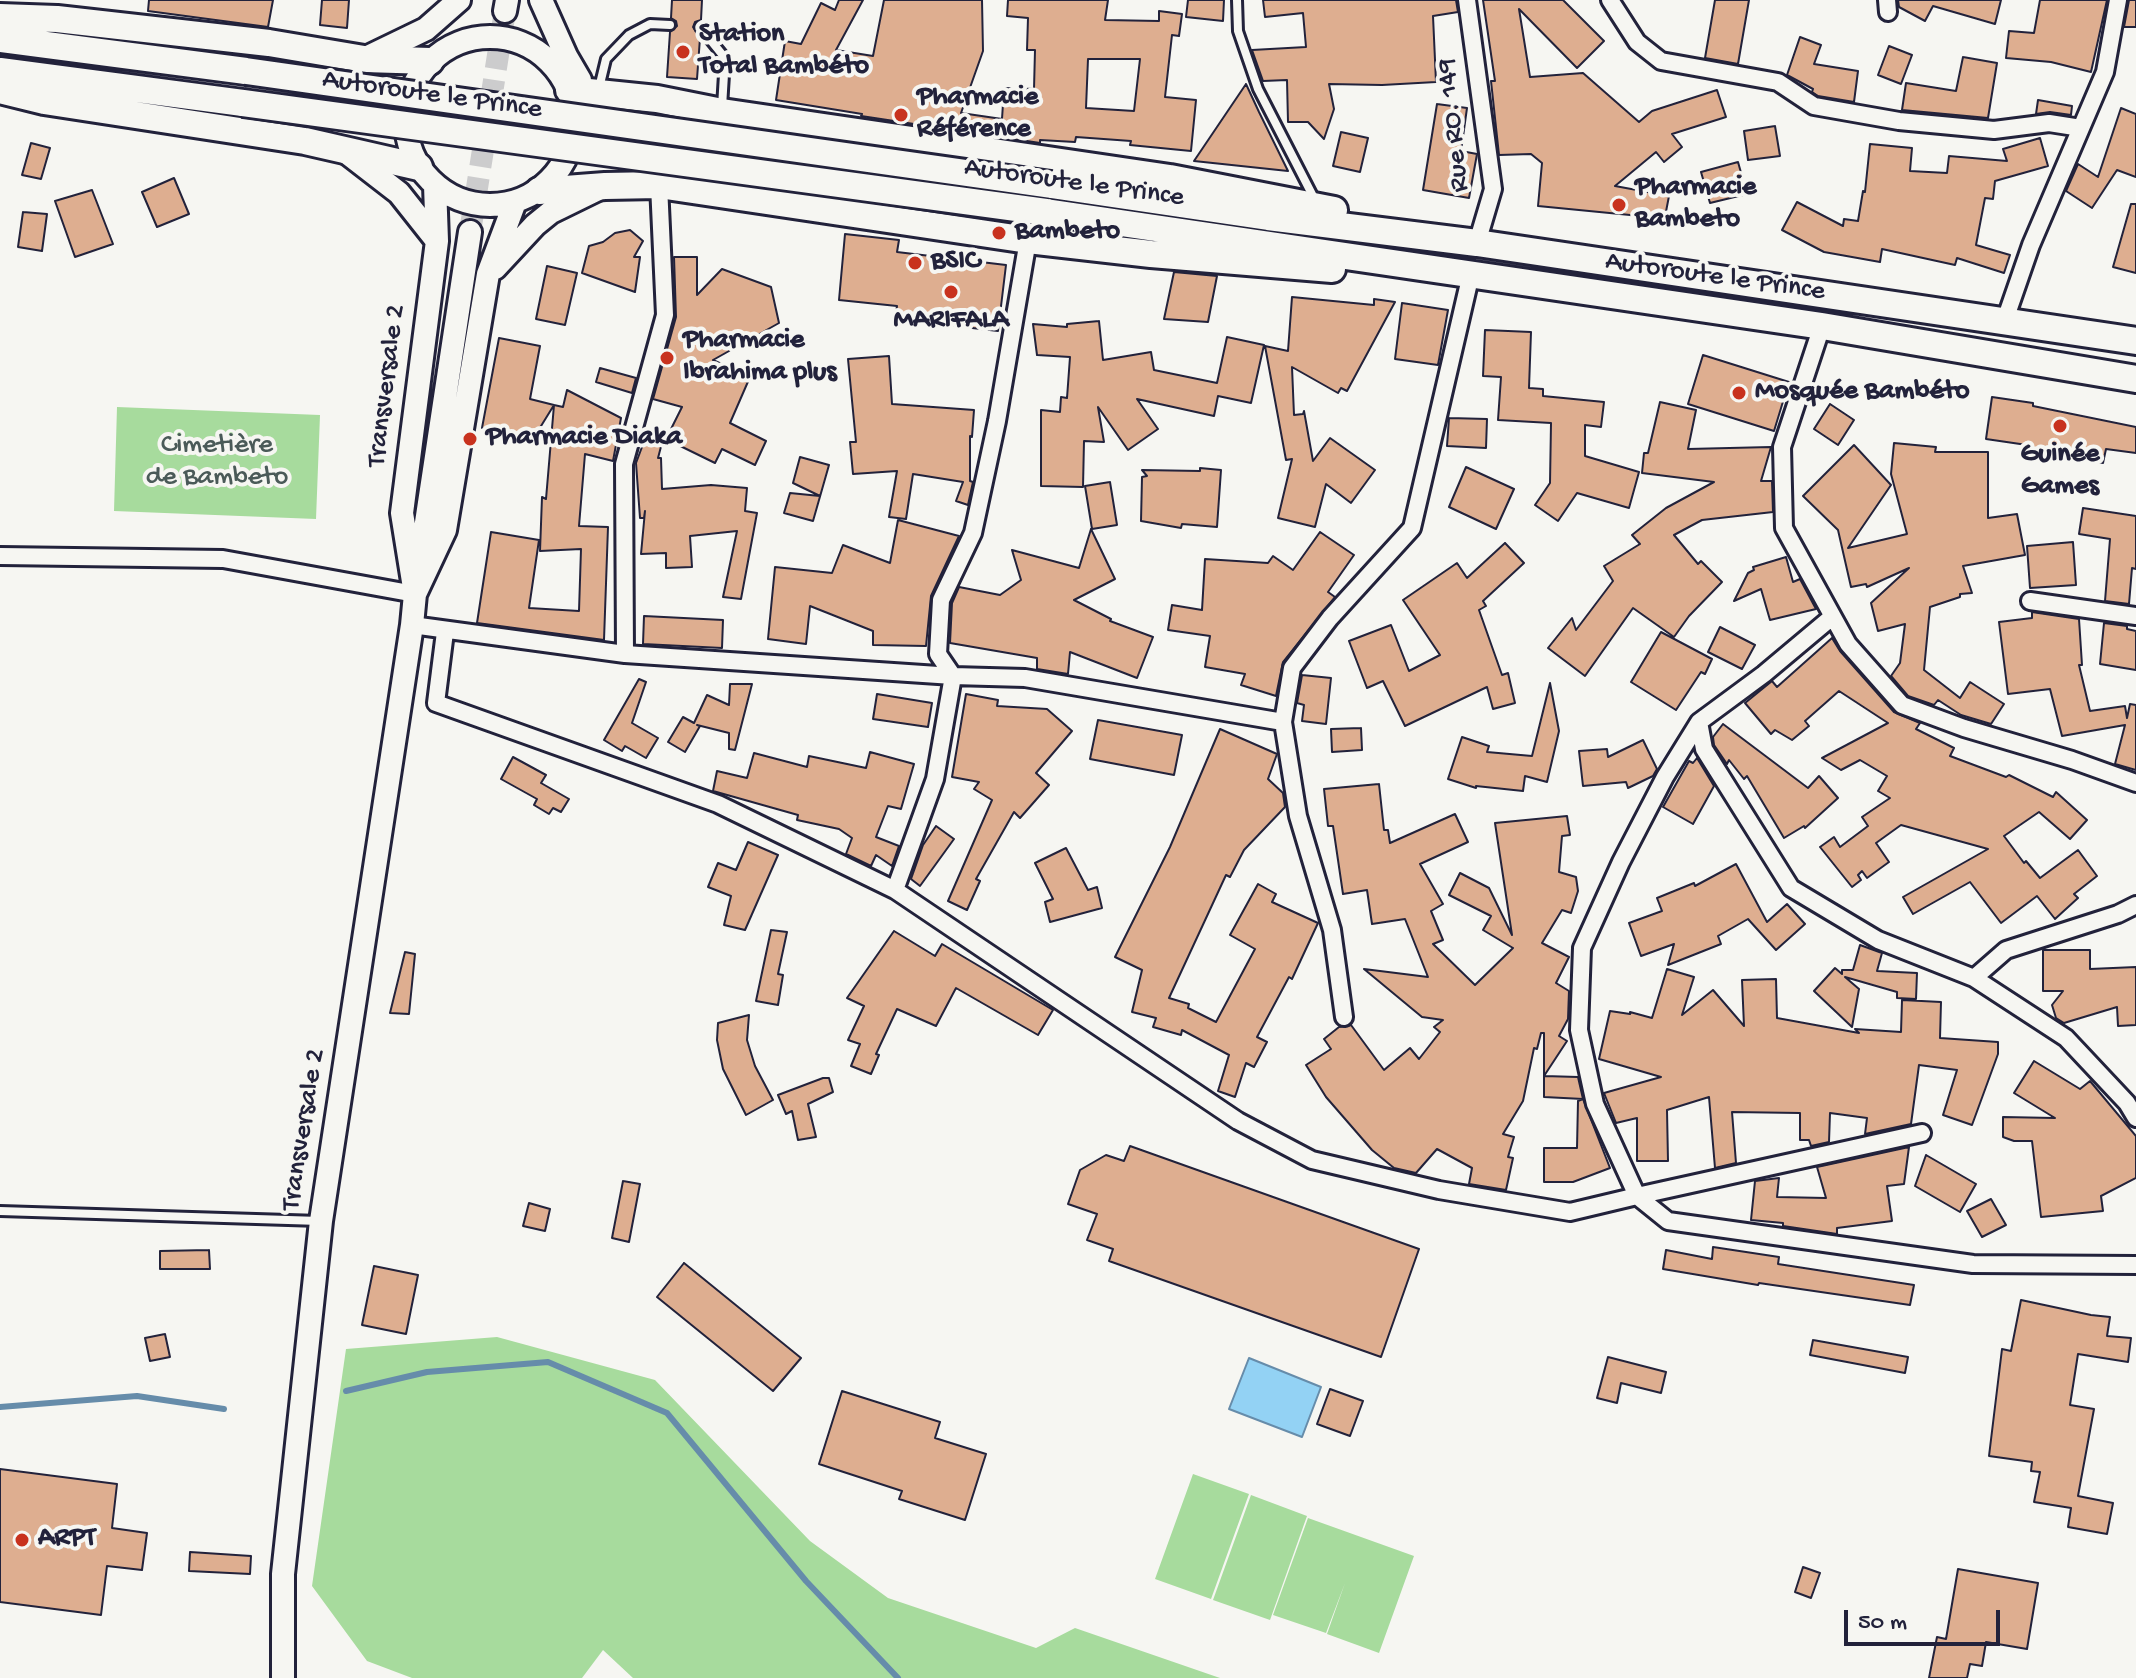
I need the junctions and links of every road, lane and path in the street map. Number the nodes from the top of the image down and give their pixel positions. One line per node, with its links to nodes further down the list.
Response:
1 (459, 0): 14 (main road)
2 (465, 0): 12 (main road)
3 (539, 0): 13 (main road); 17 (main road)
4 (1237, 0): 26 (lane)
5 (1467, 0): 30 (street, Rue RO. 149)
6 (1610, 0): 19 (street)
7 (2118, 0): 19 (street)
8 (0, 17): 14 (main road)
9 (670, 25): 17 (lane)
10 (700, 27): 18 (lane)
11 (0, 39): 30 (main road, Autoroute le Prince, bridge)
12 (436, 55): 13 (main road); 14 (main road); 21 (main road)
13 (543, 55): 17 (main road)
14 (364, 59)
15 (0, 71): 32 (main road, Autoroute le Prince, bridge)
16 (0, 90): 20 (main road)
17 (584, 91): 18 (main road); 24 (main road)
18 (722, 112): 26 (main road)
19 (2081, 128): 33 (street)
20 (341, 149): 21 (main road); 29 (main road)
21 (427, 176): 25 (main road); 29 (main road, Transversale 2)
22 (659, 185): 23 (main road); 28 (main road); 44 (street)
23 (605, 186): 24 (main road); 31 (main road)
24 (539, 191): 25 (main road)
25 (515, 202): 31 (main road, Transversale 2)
26 (1318, 206): 30 (main road)
27 (470, 232): 38 (main road)
28 (1028, 240): 32 (main road); 45 (street)
29 (437, 241): 38 (main road, Transversale 2)
30 (1477, 243): 33 (main road, Autoroute le Prince)
31 (488, 274): 38 (main road, Transversale 2)
32 (1471, 274): 34 (main road, Autoroute le Prince); 46 (street)
33 (2005, 320): 35 (main road, Autoroute le Prince)
34 (1822, 326): 36 (main road, Autoroute le Prince); 41 (street)
35 (2136, 341)
36 (2136, 379)
37 (0, 556): 38 (street)
38 (415, 594): 42 (main road, Transversale 2)
39 (2030, 601): 40 (street)
40 (2136, 616)
41 (1832, 617): 47 (street); 48 (street)
42 (412, 625): 43 (street); 57 (main road, Transversale 2)
43 (445, 632): 44 (street); 49 (street)
44 (625, 654): 45 (street)
45 (953, 676): 46 (street); 49 (street)
46 (1283, 722): 52 (street)
47 (1699, 722): 51 (street); 55 (street)
48 (2136, 783)
49 (895, 890): 55 (street)
50 (2136, 905): 51 (street)
51 (1974, 978): 53 (street)
52 (1344, 1017)
53 (2136, 1118)
54 (1922, 1133): 55 (street)
55 (1637, 1196): 58 (street)
56 (0, 1211): 57 (lane)
57 (321, 1221): 59 (main road, Transversale 2)
58 (2136, 1265)
59 (283, 1678)

